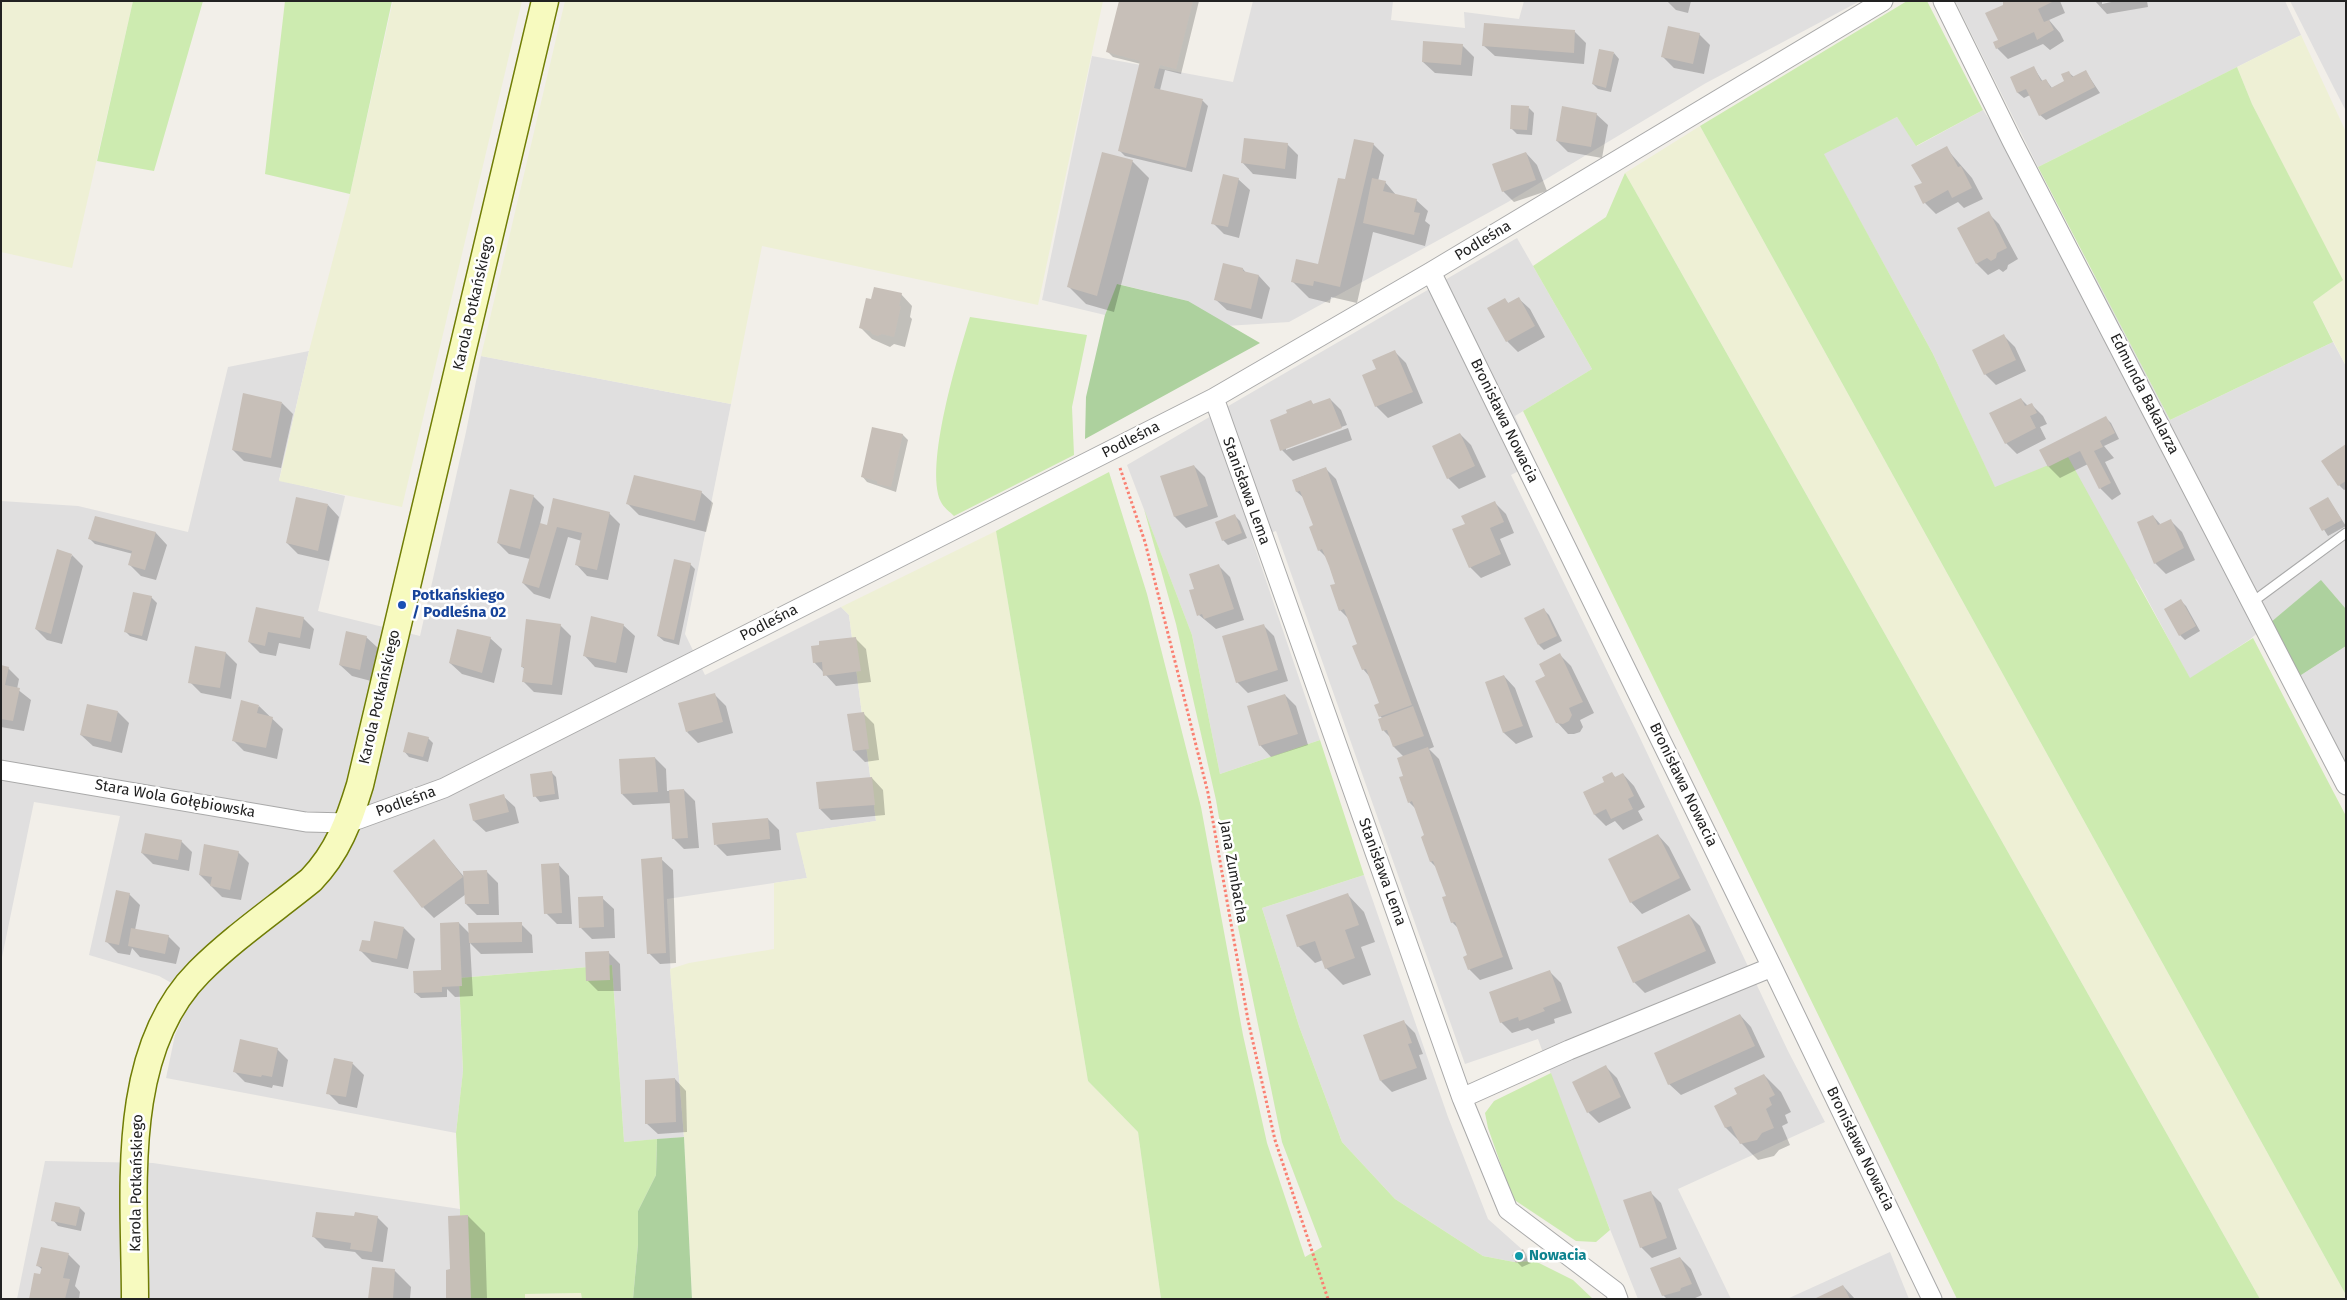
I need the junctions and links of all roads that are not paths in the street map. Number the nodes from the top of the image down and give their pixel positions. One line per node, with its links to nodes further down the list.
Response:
1 (545, 1): 10 (street, Karola Potkańskiego)
2 (1883, 1): 4 (street, Podleśna)
3 (1943, 1): 7 (street, Edmunda Bakalarza)
4 (1431, 272): 5 (street, Podleśna); 11 (street, Bronisława Nowacia)
5 (1214, 398): 10 (street, Podleśna); 12 (street, Stanisława Lema)
6 (2346, 533): 7 (lane)
7 (2250, 603): 9 (street, Edmunda Bakalarza)
8 (1, 770): 10 (street, Stara Wola Gołębiowska)
9 (2346, 786)
10 (348, 823): 13 (street, Karola Potkańskiego)
11 (1772, 967): 12 (street); 15 (street, Bronisława Nowacia)
12 (1462, 1098): 14 (street, Stanisława Lema)
13 (136, 1299)
14 (1618, 1299)
15 (1932, 1299)

